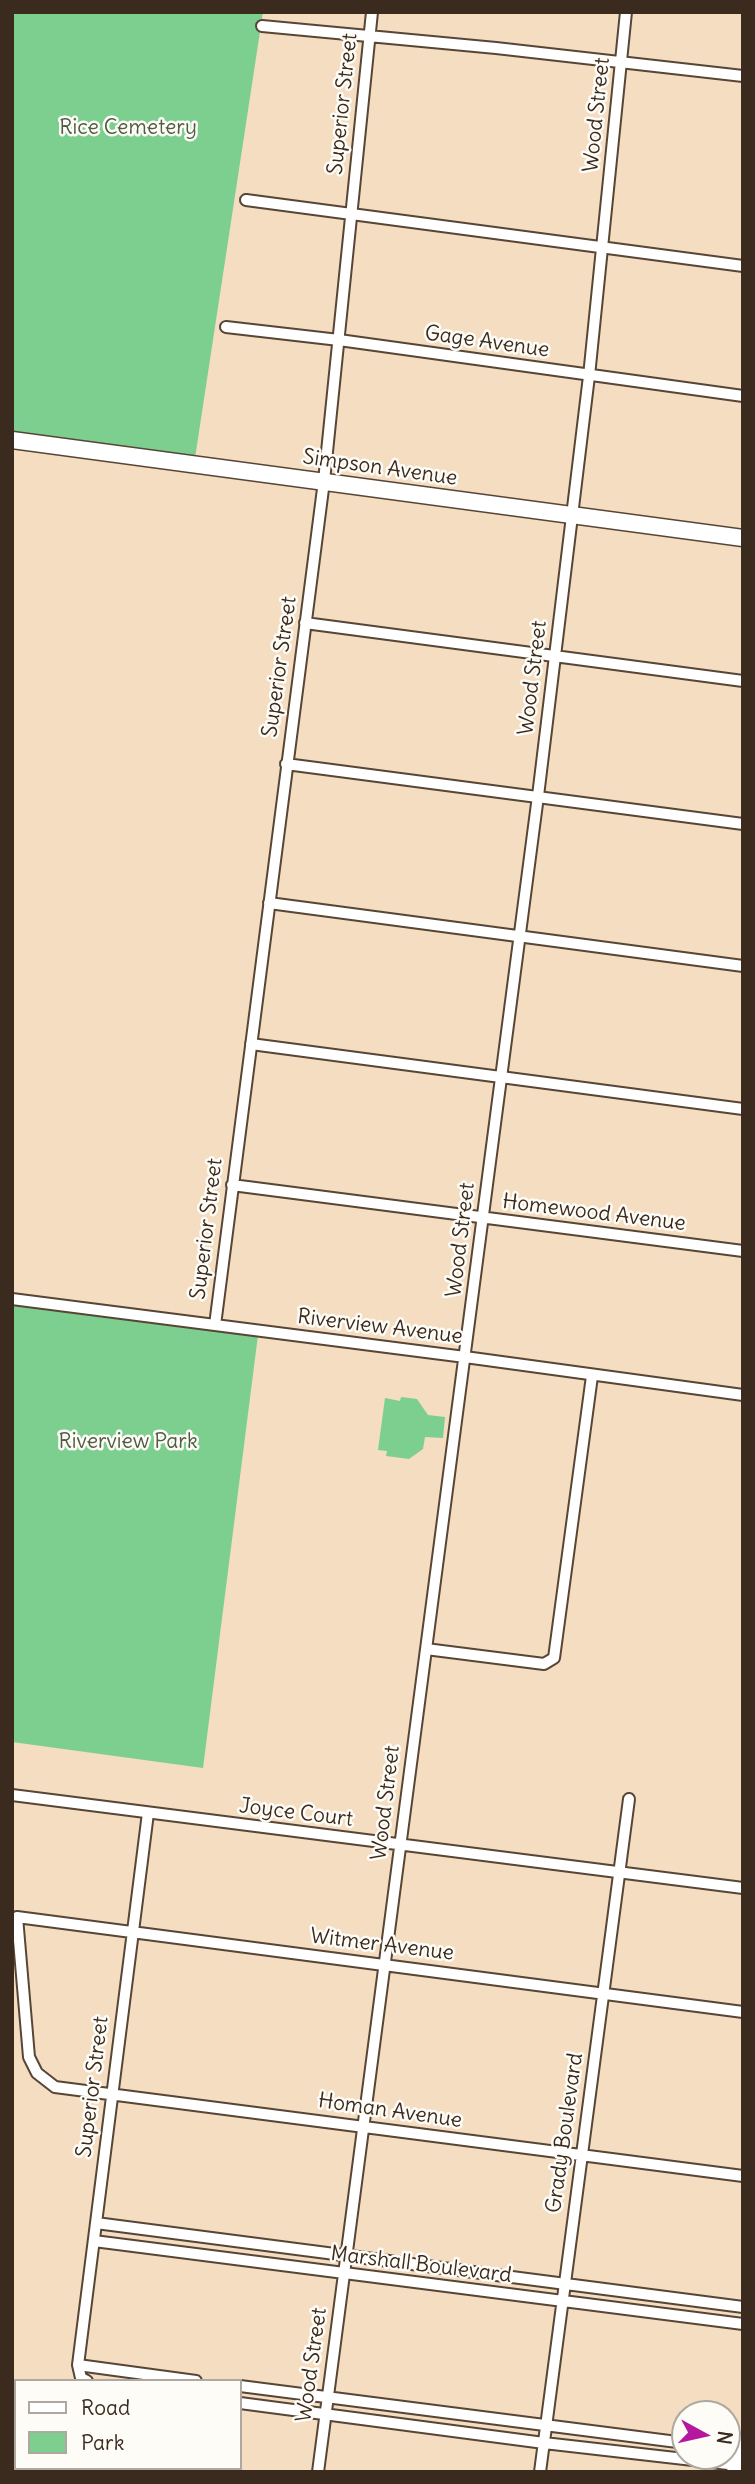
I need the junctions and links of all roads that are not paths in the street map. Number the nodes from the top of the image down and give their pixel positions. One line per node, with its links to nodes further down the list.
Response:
1 (372, 12): 4 (street, Superior Street)
2 (626, 12): 5 (street, Wood Street)
3 (262, 26): 4 (street)
4 (369, 36): 5 (street); 8 (street, Superior Street)
5 (621, 64): 6 (street); 9 (street, Wood Street)
6 (743, 76)
7 (246, 200): 8 (street)
8 (351, 213): 9 (street); 12 (street, Superior Street)
9 (602, 247): 10 (street); 13 (street, Wood Street)
10 (743, 266)
11 (226, 327): 12 (street, Gage Avenue)
12 (339, 340): 13 (street, Gage Avenue); 16 (street, Superior Street)
13 (589, 376): 14 (street, Gage Avenue); 17 (street, Wood Street)
14 (743, 396)
15 (12, 440): 16 (street, Simpson Avenue)
16 (324, 481): 17 (street, Simpson Avenue); 19 (street, Superior Street)
17 (572, 516): 18 (street, Simpson Avenue); 20 (street, Wood Street)
18 (743, 538)
19 (305, 623): 20 (street); 22 (street, Superior Street)
20 (556, 656): 21 (street); 23 (street, Wood Street)
21 (743, 681)
22 (286, 764): 23 (street); 25 (street, Superior Street)
23 (538, 796): 24 (street); 26 (street, Wood Street)
24 (743, 824)
25 (268, 903): 26 (street); 28 (street, Superior Street)
26 (520, 937): 27 (street); 29 (street, Wood Street)
27 (743, 966)
28 (251, 1044): 29 (street); 31 (street, Superior Street)
29 (501, 1078): 30 (street); 32 (street, Wood Street)
30 (743, 1109)
31 (232, 1185): 32 (street, Homewood Avenue); 35 (street, Superior Street)
32 (483, 1218): 33 (street, Homewood Avenue); 36 (street, Wood Street)
33 (743, 1251)
34 (12, 1300): 35 (street, Riverview Avenue)
35 (215, 1325): 36 (street, Riverview Avenue)
36 (465, 1357): 37 (street, Riverview Avenue); 39 (street, Wood Street)
37 (592, 1376): 38 (street, Riverview Avenue); 39 (street)
38 (743, 1395)
39 (426, 1649): 43 (street, Wood Street)
40 (12, 1795): 42 (street, Joyce Court)
41 (629, 1799): 44 (street, Grady Boulevard)
42 (148, 1813): 43 (street, Joyce Court); 46 (street, Superior Street)
43 (401, 1845): 44 (street, Joyce Court); 47 (street, Wood Street)
44 (619, 1872): 45 (street, Joyce Court); 48 (street, Grady Boulevard)
45 (743, 1888)
46 (132, 1933): 47 (street, Witmer Avenue); 50 (street, Witmer Avenue); 51 (street, Superior Street)
47 (384, 1965): 48 (street, Witmer Avenue); 52 (street, Wood Street)
48 (603, 1993): 49 (street, Witmer Avenue); 53 (street, Grady Boulevard)
49 (743, 2012)
50 (37, 2073): 51 (street, Homan Avenue)
51 (112, 2093): 52 (street, Homan Avenue); 55 (street, Superior Street)
52 (364, 2126): 53 (street, Homan Avenue); 57 (street, Wood Street)
53 (582, 2156): 54 (street, Homan Avenue); 59 (street, Grady Boulevard)
54 (743, 2176)
55 (96, 2224): 56 (street, Superior Street); 57 (street, Marshall Boulevard)
56 (94, 2241): 58 (street, Marshall Boulevard); 63 (street, Superior Street)
57 (347, 2257): 58 (street, Wood Street); 59 (street, Marshall Boulevard)
58 (344, 2275): 60 (street, Marshall Boulevard); 67 (street, Wood Street)
59 (564, 2285): 60 (street, Grady Boulevard); 61 (street, Marshall Boulevard)
60 (562, 2302): 62 (street, Marshall Boulevard); 70 (street, Grady Boulevard)
61 (743, 2307)
62 (743, 2324)
63 (78, 2365): 64 (street); 65 (street)
64 (83, 2379)
65 (181, 2379)
66 (242, 2386): 67 (street)
67 (327, 2398): 69 (street, Wood Street); 70 (street)
68 (242, 2403): 69 (street)
69 (325, 2413): 72 (street); 74 (street, Wood Street)
70 (546, 2427): 71 (street); 72 (street, Grady Boulevard)
71 (671, 2441)
72 (544, 2443): 73 (street); 75 (street, Grady Boulevard)
73 (671, 2451)
74 (317, 2472)
75 (540, 2472)

